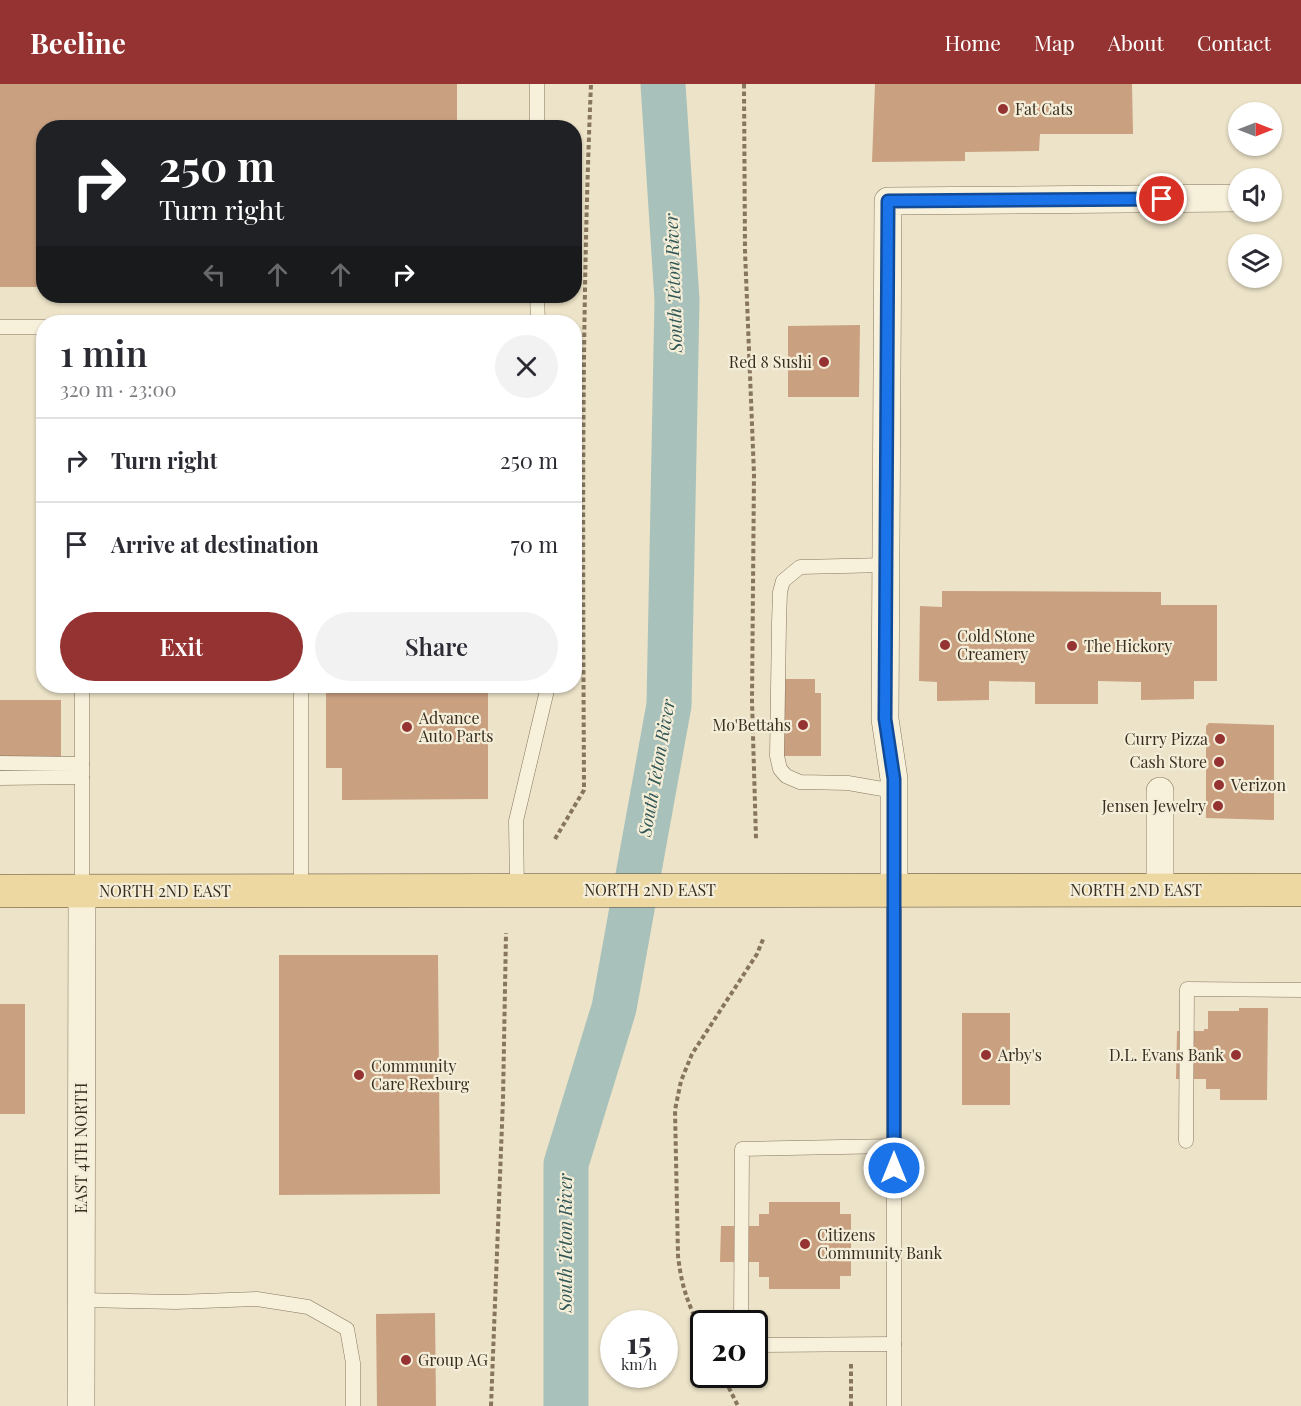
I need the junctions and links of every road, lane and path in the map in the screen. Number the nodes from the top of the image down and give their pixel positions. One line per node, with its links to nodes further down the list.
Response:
1 (537, 84): 4 (lane)
2 (591, 84): 17 (path)
3 (744, 84): 18 (path)
4 (537, 120)
5 (1228, 198): 8 (street)
6 (0, 327): 7 (lane)
7 (36, 327)
8 (886, 565): 15 (street); 15 (lane)
9 (82, 693): 13 (lane)
10 (301, 693): 19 (lane)
11 (546, 693): 20 (lane)
12 (0, 763): 13 (lane)
13 (82, 771): 14 (lane); 25 (lane)
14 (0, 778)
15 (894, 791): 21 (street)
16 (1160, 791): 22 (street)
17 (555, 839)
18 (756, 839)
19 (301, 890): 20 (main road, NORTH 2ND EAST); 25 (main road, NORTH 2ND EAST)
20 (517, 890): 21 (main road, NORTH 2ND EAST)
21 (894, 890): 22 (main road, NORTH 2ND EAST); 30 (lane)
22 (1160, 890): 23 (main road, NORTH 2ND EAST)
23 (1301, 890)
24 (0, 891): 25 (main road, NORTH 2ND EAST)
25 (82, 891): 31 (street, EAST 4TH NORTH)
26 (506, 933): 40 (path)
27 (764, 937): 32 (path)
28 (1301, 990): 29 (lane)
29 (1186, 1141)
30 (894, 1146): 33 (lane); 35 (lane)
31 (81, 1300): 38 (street, EAST 4TH NORTH); 39 (lane)
32 (691, 1310)
33 (741, 1310)
34 (768, 1342): 35 (lane)
35 (894, 1344): 43 (lane)
36 (851, 1357): 42 (path)
37 (729, 1388): 41 (path)
38 (81, 1406)
39 (353, 1406)
40 (491, 1406)
41 (738, 1406)
42 (850, 1406)
43 (894, 1406)

